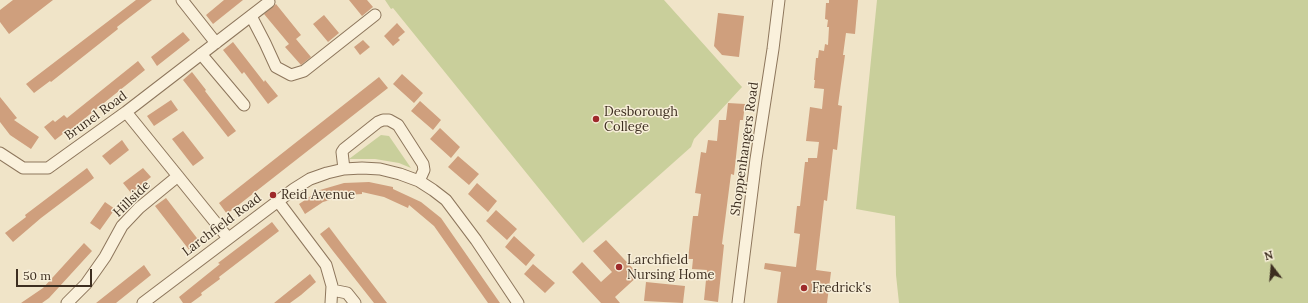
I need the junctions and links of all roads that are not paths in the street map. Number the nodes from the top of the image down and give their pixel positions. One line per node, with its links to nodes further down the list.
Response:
1 (182, 0): 6 (street)
2 (780, 0): 22 (street, Shoppenhangers Road)
3 (269, 2): 5 (street, Brunel Road)
4 (374, 15): 5 (street)
5 (251, 16): 6 (street, Brunel Road)
6 (216, 43): 7 (street, Brunel Road)
7 (201, 54): 8 (street); 9 (street, Brunel Road)
8 (244, 105)
9 (126, 112): 10 (street, Brunel Road); 12 (street)
10 (0, 153)
11 (344, 169): 13 (street, Larchfield Road); 13 (street); 14 (street, Larchfield Road)
12 (178, 176): 15 (street); 17 (street, Hillside)
13 (419, 181): 21 (street, Larchfield Road)
14 (277, 200): 15 (street, Larchfield Road); 16 (street)
15 (228, 238): 18 (street, Larchfield Road)
16 (332, 290): 19 (street); 20 (street)
17 (67, 303)
18 (144, 303)
19 (331, 303)
20 (356, 303)
21 (518, 303)
22 (738, 303)

